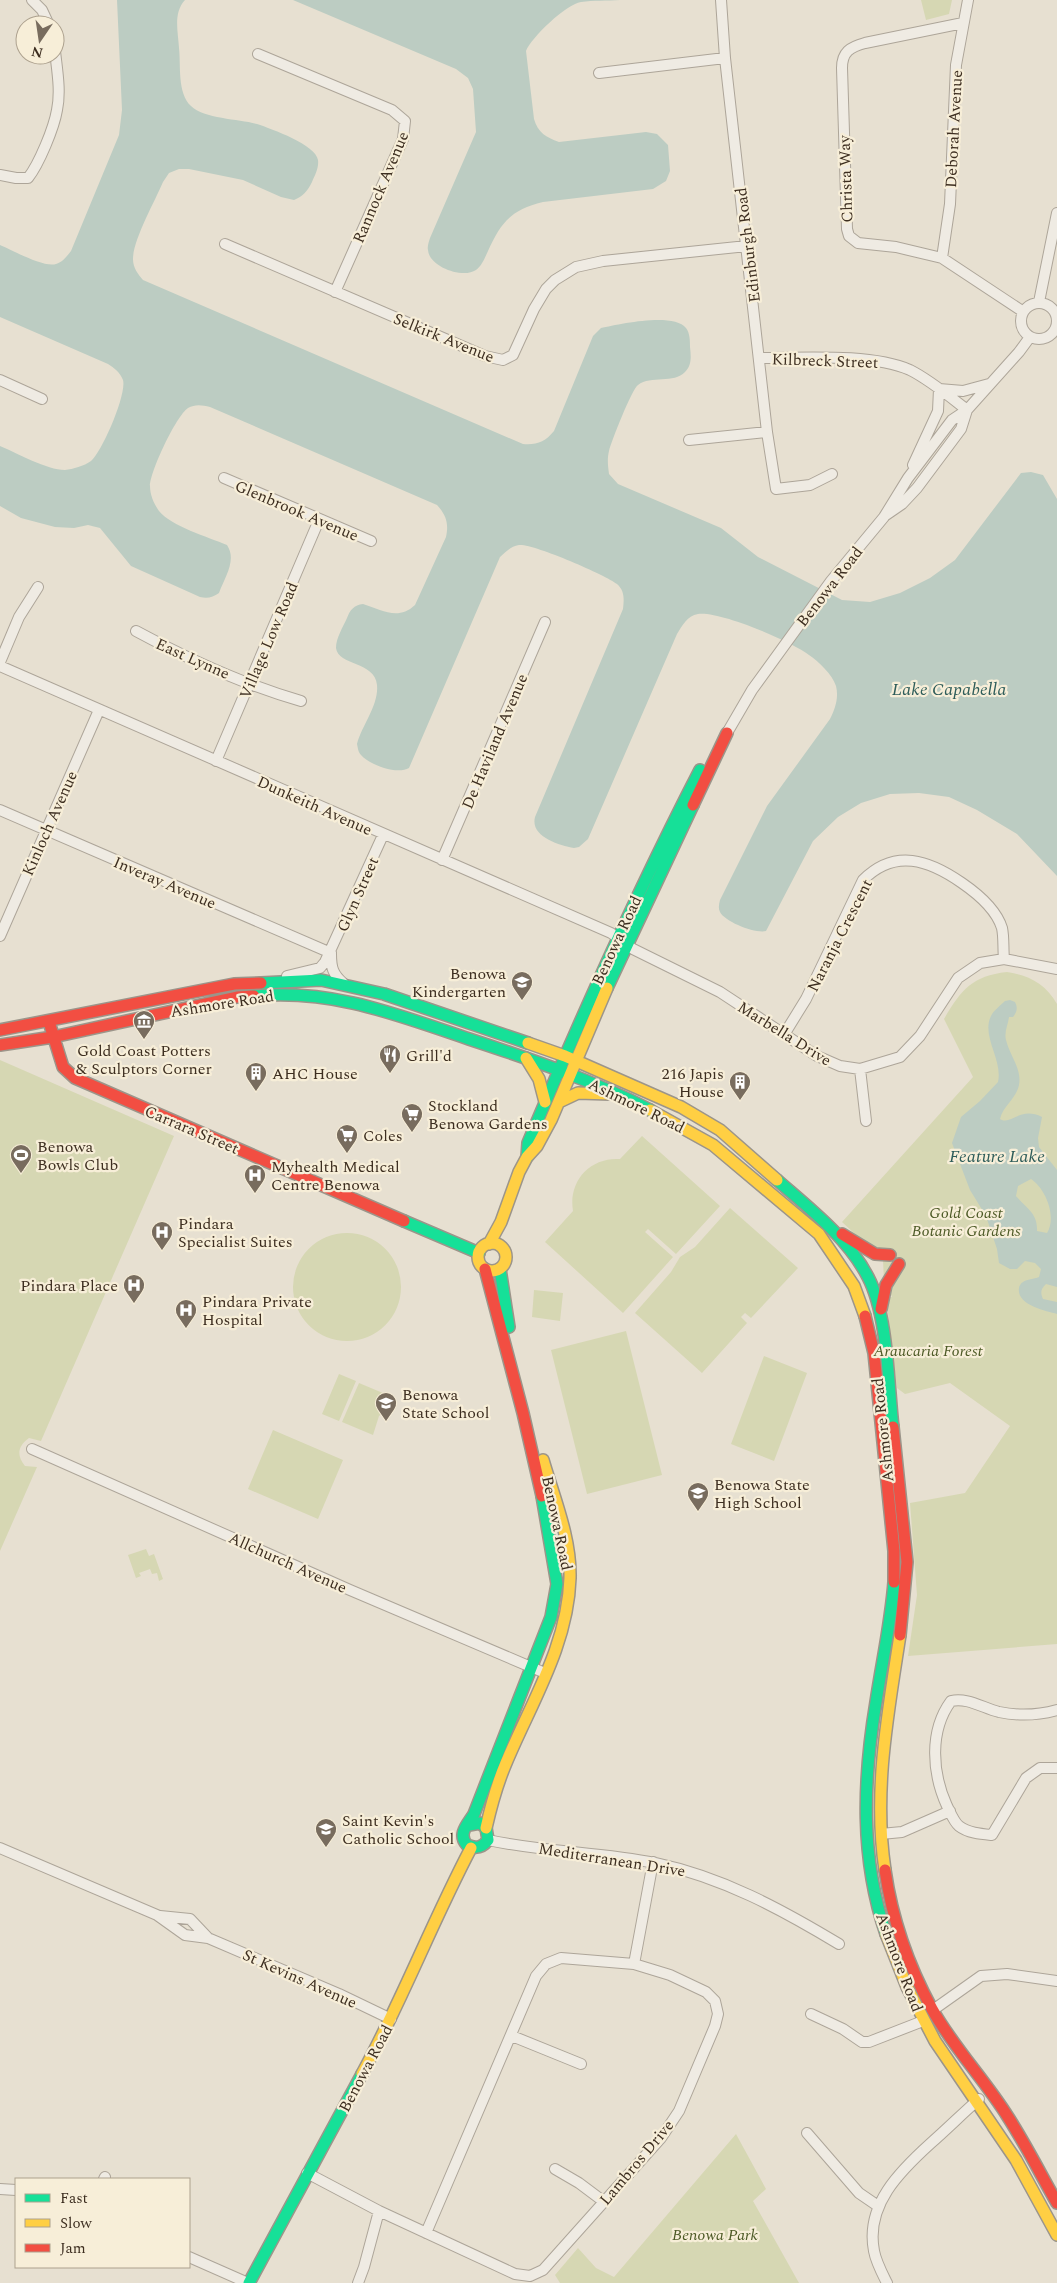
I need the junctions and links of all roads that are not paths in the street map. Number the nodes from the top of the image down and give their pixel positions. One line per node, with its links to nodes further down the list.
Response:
1 (32, 0): 4 (street)
2 (721, 0): 7 (street, Edinburgh Road)
3 (968, 0): 5 (street, Deborah Avenue)
4 (44, 15)
5 (963, 23): 14 (street, Deborah Avenue); 14 (street, Christa Way)
6 (258, 54): 15 (street, Rannock Avenue)
7 (725, 58): 9 (street); 13 (street, Edinburgh Road)
8 (56, 65): 10 (street)
9 (599, 73)
10 (0, 175)
11 (1057, 213): 16 (street)
12 (225, 244): 15 (street, Selkirk Avenue)
13 (747, 246): 15 (street, Selkirk Avenue); 21 (street, Edinburgh Road)
14 (942, 258): 17 (street, Christa Way)
15 (335, 292)
16 (1039, 302): 17 (street); 18 (street)
17 (1022, 311): 19 (street)
18 (1056, 314): 20 (street)
19 (1030, 337): 20 (street); 23 (street, Benowa Road)
20 (1054, 338)
21 (760, 358): 24 (street, Kilbreck Street); 27 (street, Edinburgh Road)
22 (0, 380): 25 (street)
23 (989, 384): 24 (street); 26 (street, Benowa Road)
24 (939, 389): 26 (street, Kilbreck Street); 29 (street)
25 (42, 399)
26 (967, 410): 29 (street, Benowa Road); 32 (street, Benowa Road)
27 (767, 432): 28 (street); 30 (street, Edinburgh Road)
28 (689, 440)
29 (912, 471): 32 (street, Benowa Road)
30 (832, 474)
31 (224, 478): 33 (street, Glenbrook Avenue)
32 (884, 517): 42 (street, Benowa Road)
33 (319, 520): 34 (street, Glenbrook Avenue); 39 (street, Village Low Road)
34 (371, 541)
35 (38, 587): 38 (street)
36 (545, 622): 47 (street, De Haviland Avenue)
37 (136, 631): 39 (street, East Lynne)
38 (0, 664): 41 (street, Dunkeith Avenue)
39 (250, 683): 40 (street, East Lynne); 43 (street, Village Low Road)
40 (301, 701)
41 (99, 710): 43 (street, Dunkeith Avenue); 45 (street, Kinloch Avenue)
42 (727, 733): 49 (main road, Benowa Road); 50 (main road, Benowa Road)
43 (216, 761): 46 (street, Dunkeith Avenue)
44 (0, 810): 45 (street, Inveray Avenue)
45 (46, 830): 48 (street, Kinloch Avenue); 51 (street, Inveray Avenue)
46 (383, 835): 47 (street, Dunkeith Avenue); 51 (street, Glyn Street)
47 (442, 860): 49 (street, Dunkeith Avenue)
48 (0, 936)
49 (617, 936): 50 (street, Dunkeith Avenue); 61 (main road, Benowa Road)
50 (629, 945): 58 (street, Marbella Drive); 63 (main road, Benowa Road)
51 (330, 954): 54 (street, Glyn Street); 55 (street)
52 (1004, 958): 53 (street, Marbella Drive); 58 (street, Naranja Crescent); 64 (street, Marbella Drive)
53 (1057, 969)
54 (262, 981): 55 (main road, Ashmore Road); 56 (main road, Ashmore Road)
55 (346, 985): 61 (main road, Ashmore Road)
56 (49, 1022): 57 (main road, Ashmore Road); 59 (main road, Carrara Street)
57 (0, 1030)
58 (785, 1033): 64 (street, Marbella Drive)
59 (53, 1037): 60 (main road, Ashmore Road); 62 (main road, Ashmore Road); 74 (main road, Carrara Street)
60 (0, 1045)
61 (565, 1056): 63 (main road, Ashmore Road); 65 (main road, Benowa Road)
62 (526, 1058): 65 (main road, Ashmore Road); 68 (main road)
63 (577, 1060): 66 (main road, Benowa Road); 72 (main road, Ashmore Road)
64 (860, 1069): 70 (street)
65 (558, 1070): 66 (main road, Ashmore Road); 68 (main road, Benowa Road)
66 (571, 1074): 67 (main road, Ashmore Road); 69 (main road, Benowa Road)
67 (619, 1094): 69 (main road); 102 (main road, Ashmore Road)
68 (545, 1102): 71 (main road, Benowa Road)
69 (559, 1102): 71 (main road, Benowa Road)
70 (866, 1120)
71 (527, 1157): 73 (main road, Benowa Road)
72 (830, 1226): 75 (main road); 79 (main road, Ashmore Road)
73 (494, 1245): 74 (main road); 78 (main road)
74 (479, 1253): 77 (main road)
75 (890, 1255)
76 (899, 1264): 79 (main road)
77 (485, 1269): 78 (main road); 81 (main road, Benowa Road)
78 (500, 1269): 82 (main road, Benowa Road)
79 (881, 1314): 88 (main road, Ashmore Road)
80 (32, 1449): 81 (street, Allchurch Avenue)
81 (533, 1668): 82 (street, Allchurch Avenue); 86 (main road, Benowa Road)
82 (545, 1673): 87 (main road, Benowa Road)
83 (1057, 1710): 85 (street)
84 (1057, 1768): 85 (street)
85 (950, 1811): 88 (street)
86 (469, 1825): 87 (main road); 90 (main road)
87 (487, 1834): 90 (main road); 91 (street, Mediterranean Drive)
88 (881, 1834): 99 (main road, Ashmore Road)
89 (0, 1848): 92 (street, St Kevins Avenue)
90 (471, 1848): 101 (main road, Benowa Road)
91 (653, 1862): 96 (street, Mediterranean Drive); 97 (street)
92 (157, 1916): 93 (street, St Kevins Avenue); 94 (street, St Kevins Avenue)
93 (184, 1920): 94 (street); 95 (street, St Kevins Avenue)
94 (181, 1932): 95 (street, St Kevins Avenue)
95 (208, 1938): 101 (street, St Kevins Avenue)
96 (839, 1944)
97 (634, 1964): 103 (street, Lambros Drive); 112 (street, Lambros Drive)
98 (1057, 1981): 99 (street)
99 (933, 2010): 105 (main road, Ashmore Road)
100 (811, 2014): 102 (street)
101 (391, 2019): 109 (main road, Benowa Road)
102 (923, 2021): 106 (main road, Ashmore Road)
103 (512, 2036): 104 (street); 116 (street, Lambros Drive)
104 (581, 2064)
105 (990, 2091): 106 (street); 113 (main road, Ashmore Road)
106 (978, 2101): 114 (street); 117 (main road, Ashmore Road)
107 (807, 2133): 114 (street)
108 (555, 2169): 112 (street)
109 (307, 2173): 115 (street, Lambros Drive); 119 (main road, Benowa Road)
110 (0, 2189): 111 (street)
111 (15, 2190)
112 (603, 2201): 116 (street, Lambros Drive)
113 (1057, 2203)
114 (878, 2206): 121 (street)
115 (379, 2211): 116 (street, Lambros Drive); 120 (street)
116 (426, 2233)
117 (1057, 2235)
118 (190, 2257): 119 (street)
119 (248, 2283)
120 (358, 2283)
121 (887, 2283)

